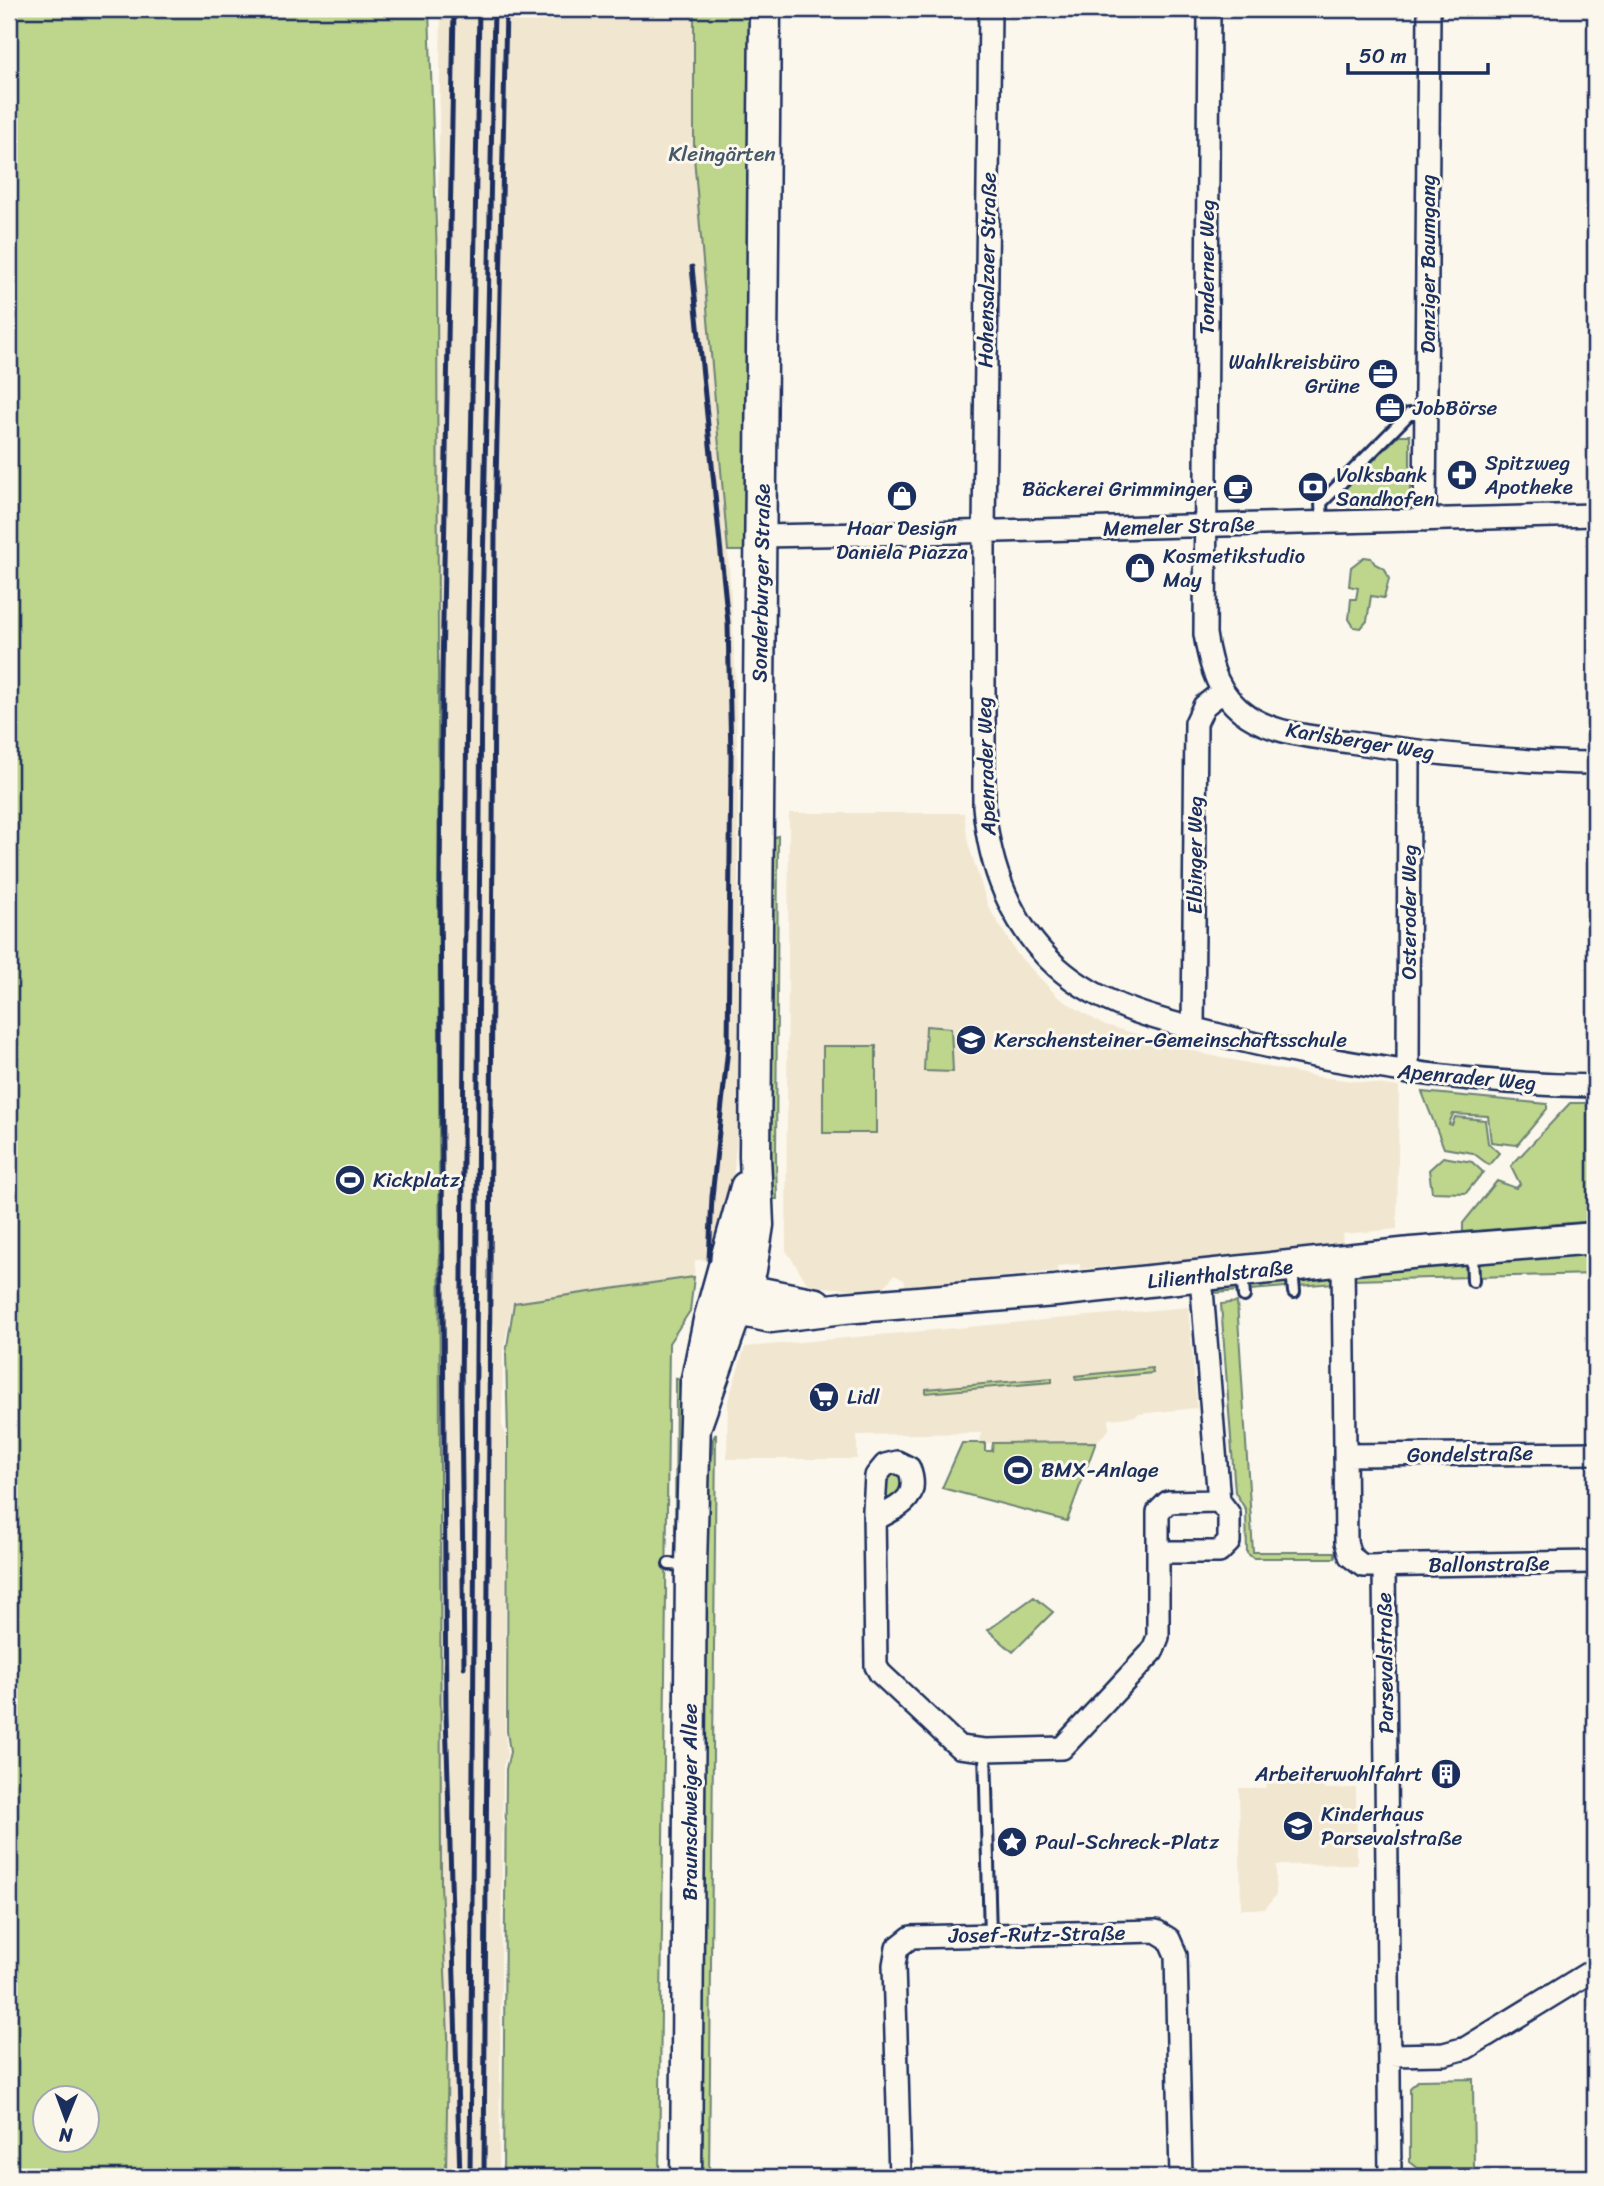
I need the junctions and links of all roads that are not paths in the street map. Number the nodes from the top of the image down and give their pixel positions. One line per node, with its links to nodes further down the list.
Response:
1 (765, 9): 11 (street, Sonderburger Straße)
2 (990, 9): 10 (street, Hohensalzaer Straße)
3 (1209, 9): 9 (street, Tonderner Weg)
4 (1429, 9): 5 (street, Danziger Baumgang)
5 (1427, 414): 7 (street, Danziger Baumgang); 8 (lane)
6 (1595, 515): 7 (street, Memeler Straße)
7 (1425, 520): 8 (street, Memeler Straße)
8 (1322, 522): 9 (street, Memeler Straße)
9 (1204, 526): 10 (street, Memeler Straße); 12 (street, Karlsberger Weg)
10 (984, 532): 11 (street, Memeler Straße); 15 (street, Apenrader Weg)
11 (762, 536): 23 (street, Sonderburger Straße)
12 (1222, 692): 13 (street, Karlsberger Weg); 15 (street, Elbinger Weg)
13 (1409, 751): 14 (street, Karlsberger Weg); 16 (street, Osteroder Weg)
14 (1595, 763)
15 (1193, 1029): 16 (street, Apenrader Weg)
16 (1408, 1073): 17 (street, Apenrader Weg)
17 (1595, 1086)
18 (1595, 1238): 19 (street, Lilienthalstraße)
19 (1472, 1249): 20 (street, Lilienthalstraße); 22 (lane)
20 (1343, 1260): 21 (street, Lilienthalstraße); 25 (street, Parsevalstraße)
21 (1201, 1277): 23 (street, Lilienthalstraße); 26 (street)
22 (1473, 1282)
23 (734, 1297): 35 (street, Braunschweiger Allee)
24 (1595, 1453): 25 (street, Gondelstraße)
25 (1345, 1455): 30 (street, Parsevalstraße)
26 (1219, 1501): 28 (street); 28 (street)
27 (876, 1519): 31 (street)
28 (1158, 1549): 31 (street)
29 (1595, 1562): 30 (street, Ballonstraße)
30 (1384, 1565): 34 (street, Parsevalstraße)
31 (985, 1750): 32 (lane)
32 (990, 1935): 36 (street, Josef-Rutz-Straße); 37 (street, Josef-Rutz-Straße)
33 (1595, 1969): 34 (street)
34 (1389, 2055): 38 (street, Parsevalstraße)
35 (686, 2177)
36 (900, 2177)
37 (1181, 2177)
38 (1390, 2177)

